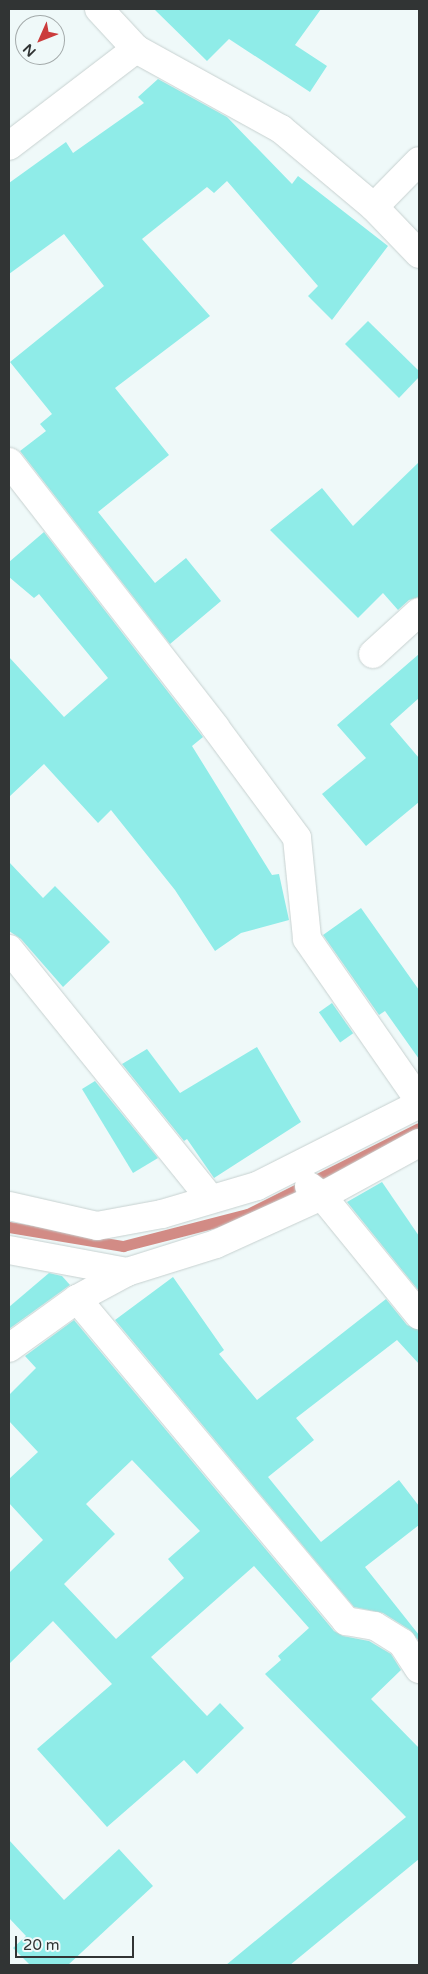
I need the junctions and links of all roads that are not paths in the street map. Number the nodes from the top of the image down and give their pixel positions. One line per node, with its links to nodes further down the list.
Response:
1 (99, 9): 2 (street)
2 (136, 48): 3 (street); 5 (street)
3 (9, 146)
4 (419, 161): 5 (street)
5 (374, 208): 6 (street)
6 (419, 254)
7 (9, 462): 11 (street)
8 (419, 612): 9 (street)
9 (373, 654)
10 (9, 949): 14 (street)
11 (419, 1102): 13 (street)
12 (419, 1143): 13 (street)
13 (307, 1181): 14 (street); 17 (street); 19 (street)
14 (211, 1199): 15 (street)
15 (9, 1206)
16 (9, 1250): 17 (street)
17 (127, 1272): 18 (street)
18 (77, 1299): 20 (street); 21 (street)
19 (419, 1315)
20 (9, 1348)
21 (419, 1669)

